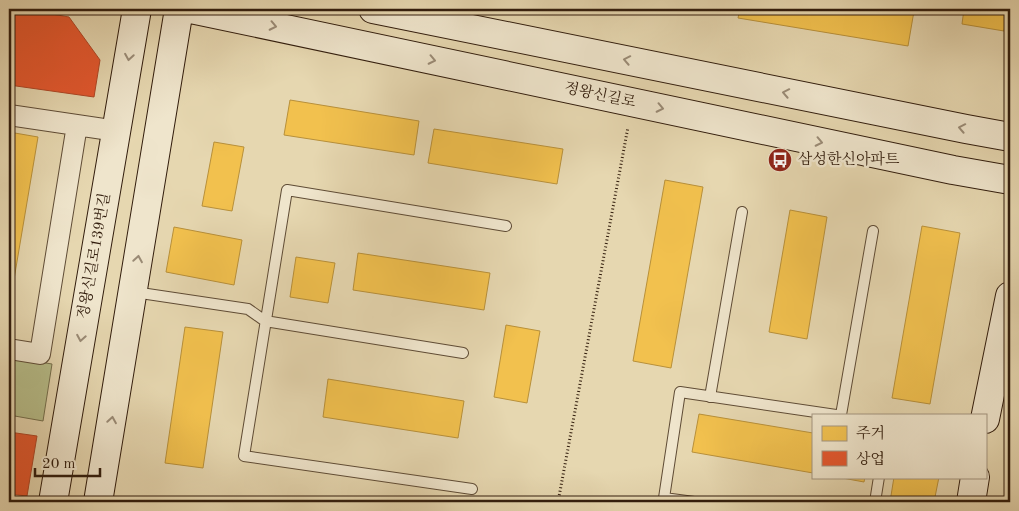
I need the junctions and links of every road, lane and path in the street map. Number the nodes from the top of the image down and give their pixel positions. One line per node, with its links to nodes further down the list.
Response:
1 (137, 9): 8 (street, 정왕신길로139번길, one-way to 8)
2 (179, 9): 14 (street, one-way to 2)
3 (191, 9): 5 (street, 정왕신길로, one-way to 5)
4 (373, 9): 9 (street, one-way to 4)
5 (633, 102): 10 (street, 정왕신길로, one-way to 10); 28 (path)
6 (9, 116): 7 (street)
7 (77, 125): 8 (street); 17 (street)
8 (117, 131): 26 (street, 정왕신길로139번길, one-way to 26)
9 (1010, 136)
10 (1010, 180)
11 (742, 212): 19 (lane)
12 (506, 226): 16 (lane)
13 (873, 231): 21 (lane)
14 (133, 292): 16 (lane); 27 (street, one-way to 14)
15 (1010, 296): 22 (street)
16 (265, 321): 18 (lane); 25 (lane)
17 (9, 349)
18 (463, 353)
19 (710, 397): 20 (lane); 29 (lane)
20 (829, 414)
21 (841, 414)
22 (986, 415)
23 (879, 478): 30 (lane)
24 (975, 478): 31 (street)
25 (472, 489)
26 (53, 502)
27 (98, 502)
28 (558, 502)
29 (694, 502)
30 (875, 502)
31 (970, 502)

